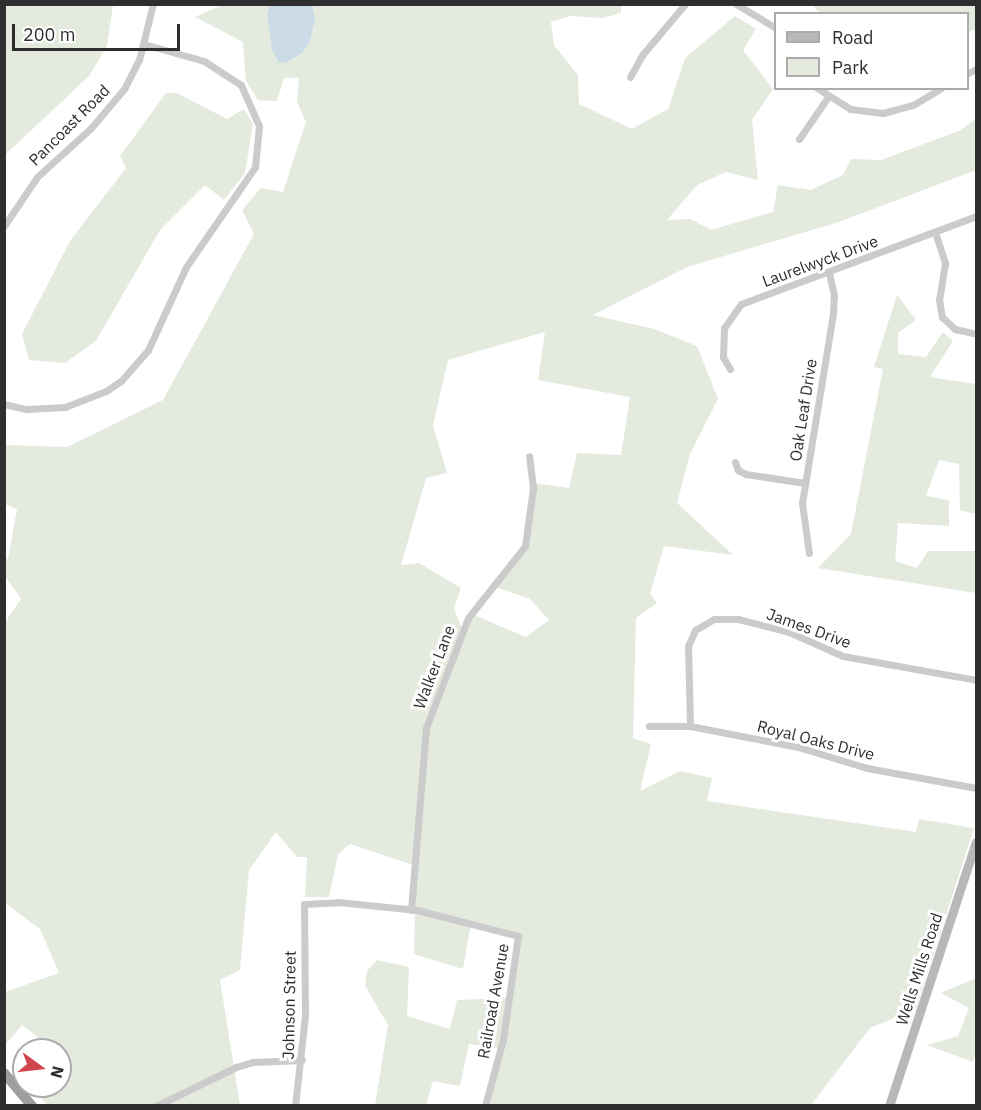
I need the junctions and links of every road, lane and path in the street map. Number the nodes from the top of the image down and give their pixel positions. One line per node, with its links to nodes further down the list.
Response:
1 (153, 4): 5 (street, Pancoast Road)
2 (685, 4): 6 (street)
3 (736, 4): 4 (street)
4 (774, 27)
5 (144, 44): 12 (street, Pancoast Road); 17 (street)
6 (630, 77)
7 (819, 90): 9 (street)
8 (938, 90): 9 (street)
9 (828, 97): 10 (street)
10 (799, 139)
11 (976, 216): 13 (street, Laurelwyck Drive)
12 (4, 226)
13 (935, 232): 14 (street, Laurelwyck Drive); 15 (street)
14 (829, 273): 16 (street, Laurelwyck Drive); 20 (street, Oak Leaf Drive)
15 (976, 334)
16 (730, 369)
17 (4, 404)
18 (529, 456): 27 (street, Walker Lane)
19 (735, 462): 20 (street)
20 (805, 483): 21 (street, Oak Leaf Drive)
21 (809, 553)
22 (976, 680): 24 (street, James Drive)
23 (649, 726): 24 (street, Royal Oaks Drive)
24 (690, 726): 25 (street, Royal Oaks Drive)
25 (976, 788)
26 (976, 842): 34 (main road, Wells Mills Road)
27 (411, 909): 28 (street, Johnson Street); 33 (street, Railroad Avenue)
28 (302, 1060): 31 (street); 32 (street, Johnson Street)
29 (4, 1073): 30 (highway)
30 (32, 1106)
31 (156, 1106)
32 (295, 1106)
33 (485, 1106)
34 (889, 1106)

